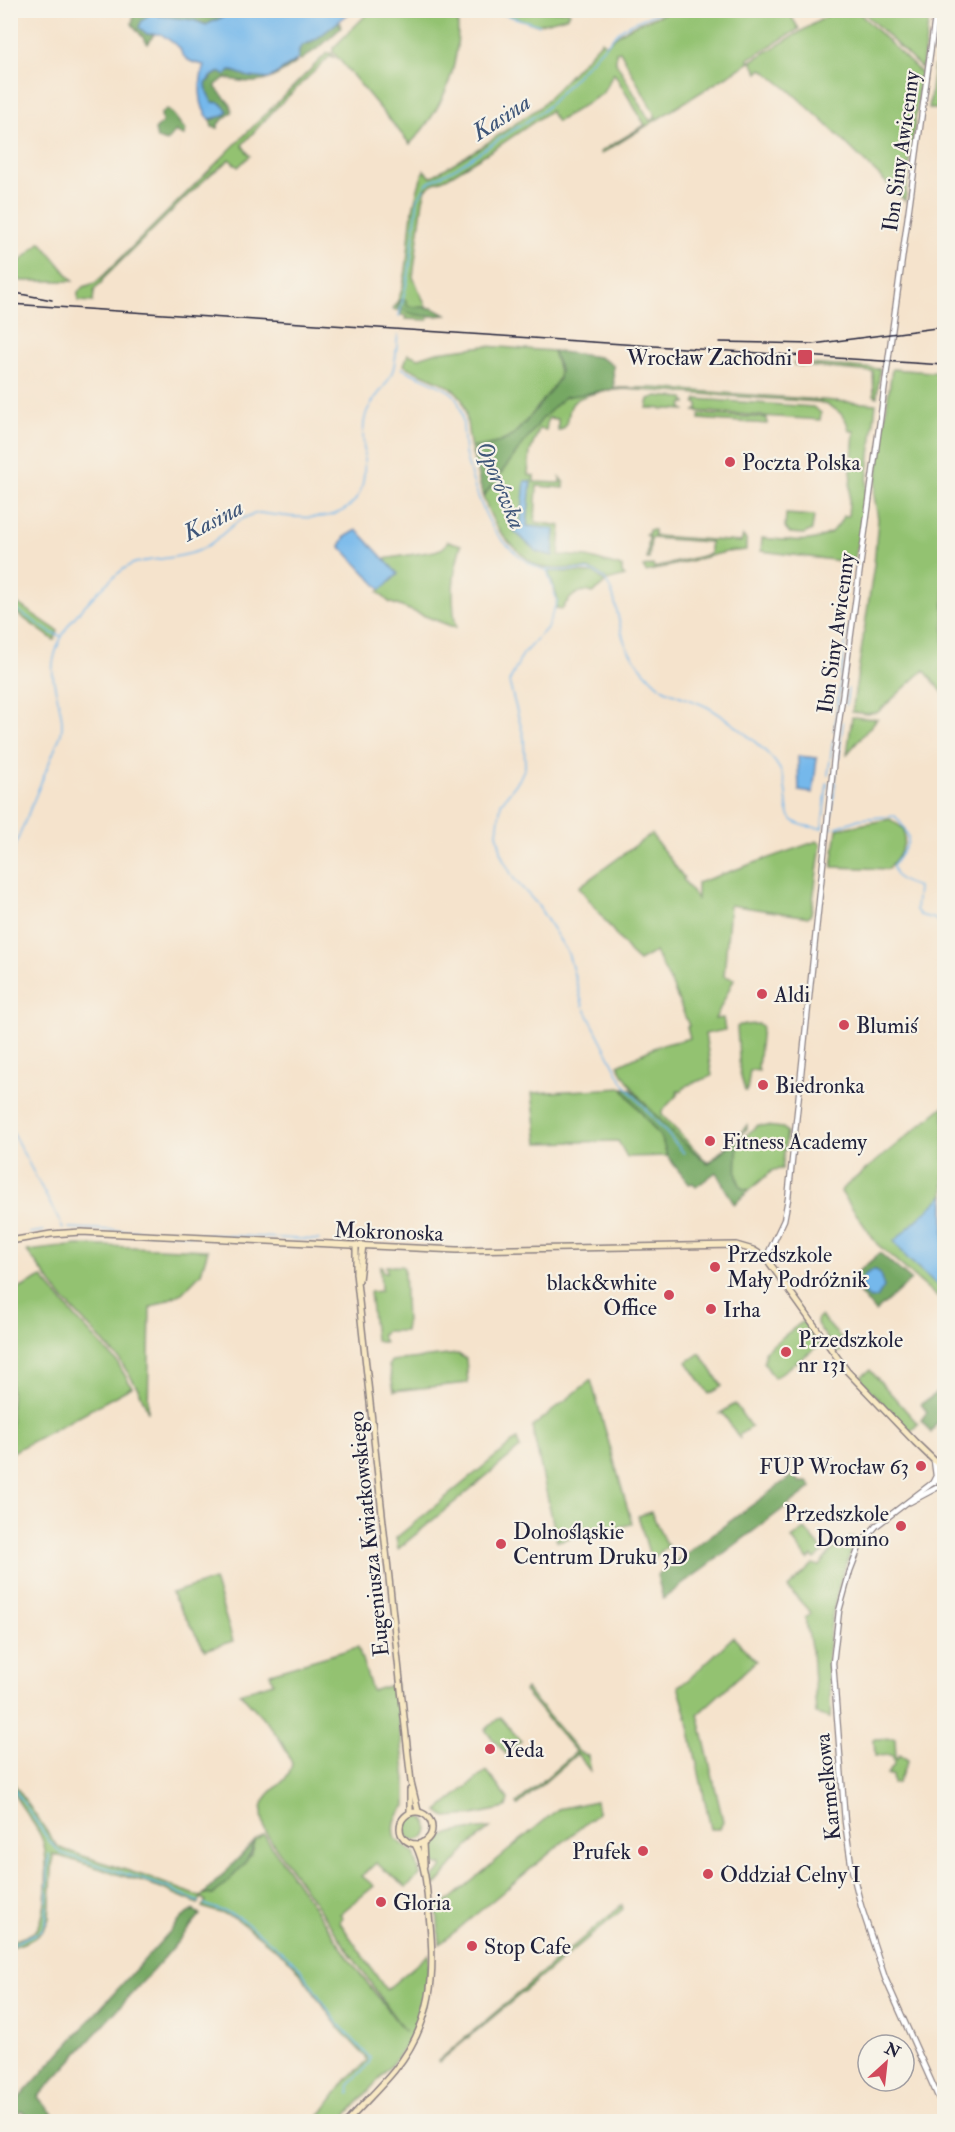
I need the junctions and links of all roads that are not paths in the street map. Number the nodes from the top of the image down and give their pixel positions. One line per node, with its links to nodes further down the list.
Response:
1 (936, 10): 4 (street, Ibn Siny Awicenny)
2 (10, 1241): 3 (main road, Mokronoska)
3 (359, 1245): 4 (main road, Mokronoska); 11 (main road, Eugeniusza Kwiatkowskiego)
4 (766, 1258): 5 (main road)
5 (934, 1461): 6 (main road); 8 (street)
6 (945, 1470)
7 (945, 1476): 8 (street, Karmelkowa)
8 (933, 1482): 10 (street, Karmelkowa)
9 (945, 1484): 10 (street, Karmelkowa)
10 (907, 1503): 17 (street, Karmelkowa)
11 (411, 1782): 12 (main road, Eugeniusza Kwiatkowskiego); 13 (main road, Eugeniusza Kwiatkowskiego)
12 (418, 1811): 13 (main road); 14 (main road)
13 (410, 1813): 15 (main road)
14 (423, 1842): 15 (main road); 16 (main road)
15 (415, 1844): 16 (main road)
16 (423, 1867): 18 (main road)
17 (945, 2110)
18 (347, 2121)

